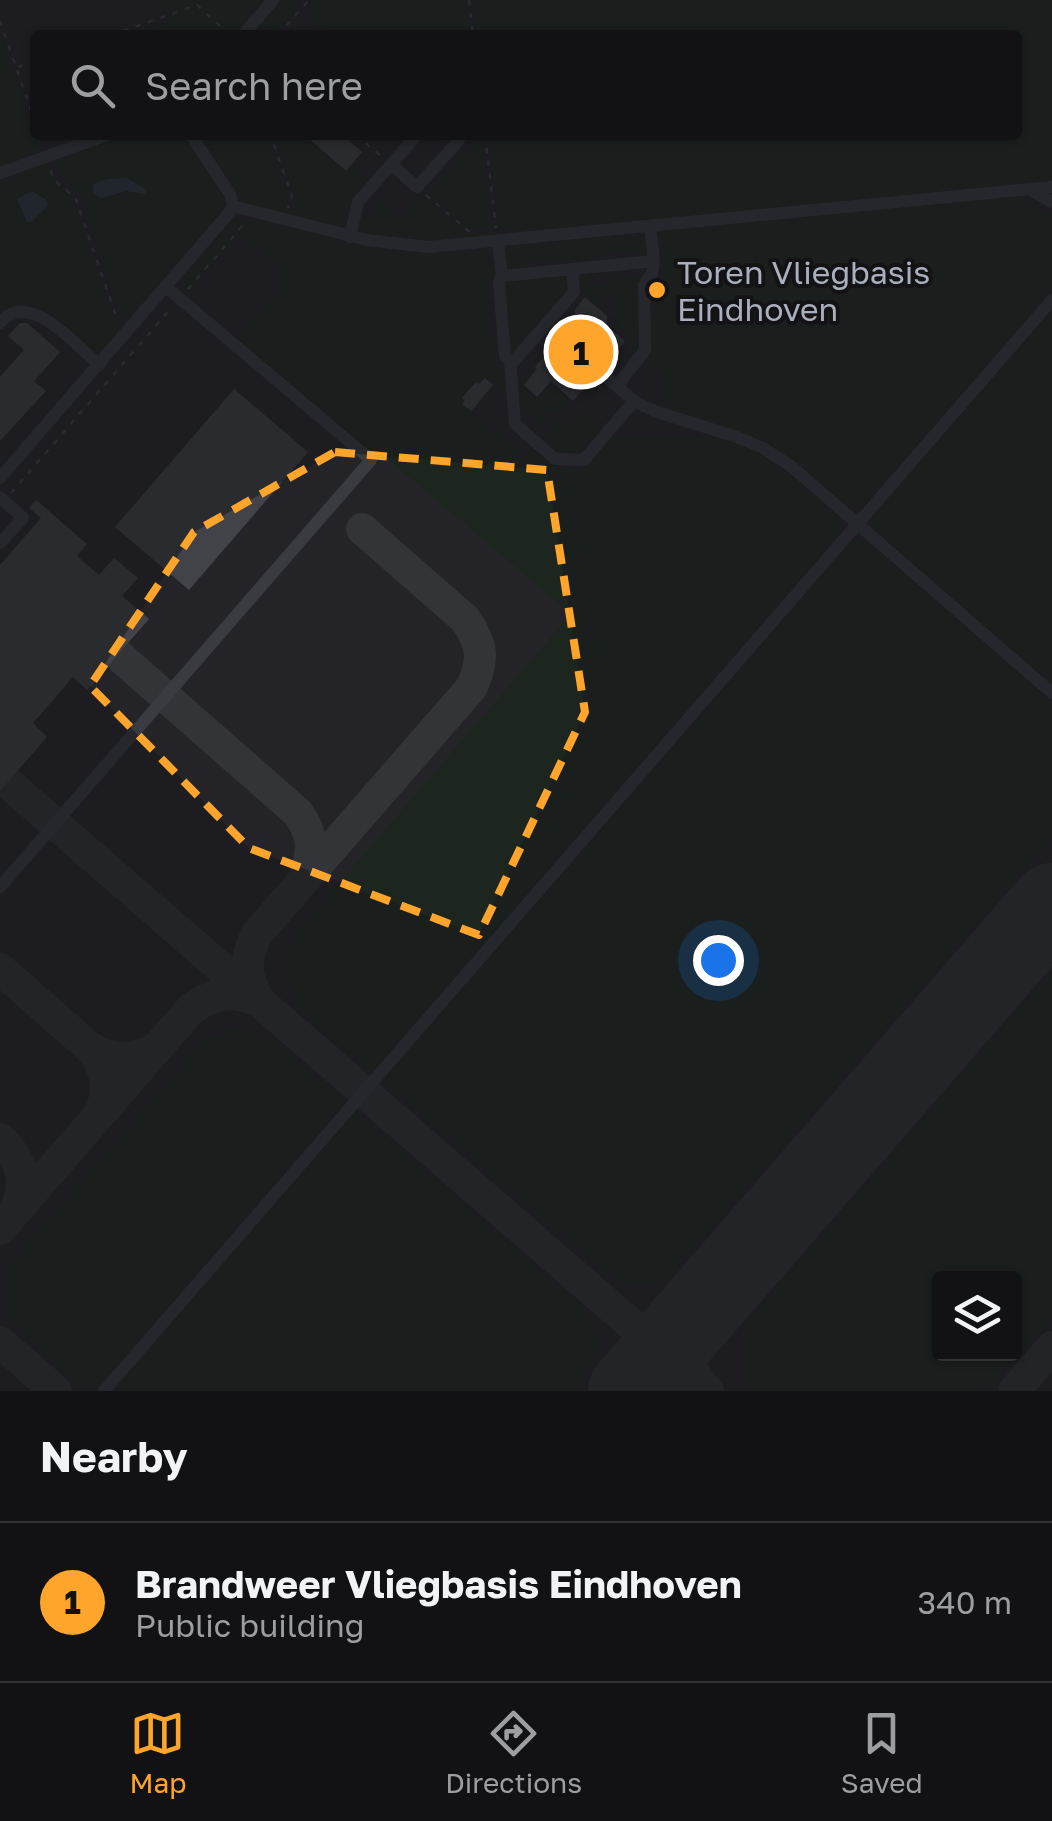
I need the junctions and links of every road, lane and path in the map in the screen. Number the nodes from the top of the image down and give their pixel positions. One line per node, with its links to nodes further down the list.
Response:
1 (273, 0): 7 (lane)
2 (309, 0): 8 (path)
3 (469, 0): 9 (path)
4 (0, 21): 11 (path)
5 (126, 30): 6 (path)
6 (224, 30)
7 (246, 30)
8 (282, 30)
9 (472, 30)
10 (30, 63): 11 (path)
11 (16, 68): 12 (path)
12 (30, 108)
13 (92, 140): 20 (lane)
14 (194, 140): 27 (lane)
15 (278, 140): 28 (path)
16 (362, 140): 21 (path)
17 (413, 140): 21 (lane)
18 (459, 140): 23 (lane)
19 (486, 140): 32 (path)
20 (46, 156): 22 (lane); 41 (path)
21 (392, 165): 23 (lane); 33 (lane)
22 (0, 173)
23 (417, 187): 31 (path)
24 (1052, 187): 25 (lane)
25 (1028, 189): 26 (lane); 30 (lane)
26 (1052, 202)
27 (233, 206): 28 (lane); 37 (lane)
28 (285, 220): 33 (lane)
29 (246, 222): 38 (path)
30 (650, 226): 32 (lane); 34 (lane)
31 (471, 233)
32 (497, 236): 33 (lane); 36 (lane)
33 (350, 237)
34 (654, 260): 35 (lane); 45 (lane)
35 (572, 269): 36 (lane); 42 (lane)
36 (502, 276): 42 (lane)
37 (166, 286): 38 (lane); 41 (lane)
38 (180, 298): 48 (path); 52 (lane)
39 (1052, 300): 49 (lane)
40 (0, 323): 43 (lane)
41 (131, 327): 43 (lane)
42 (510, 360): 46 (lane)
43 (98, 364): 47 (lane)
44 (603, 374): 45 (lane)
45 (617, 386): 46 (lane)
46 (634, 401): 49 (lane)
47 (0, 478)
48 (2, 498): 50 (lane)
49 (857, 523): 51 (lane); 53 (lane)
50 (0, 543)
51 (1052, 693)
52 (0, 887)
53 (104, 1391)

